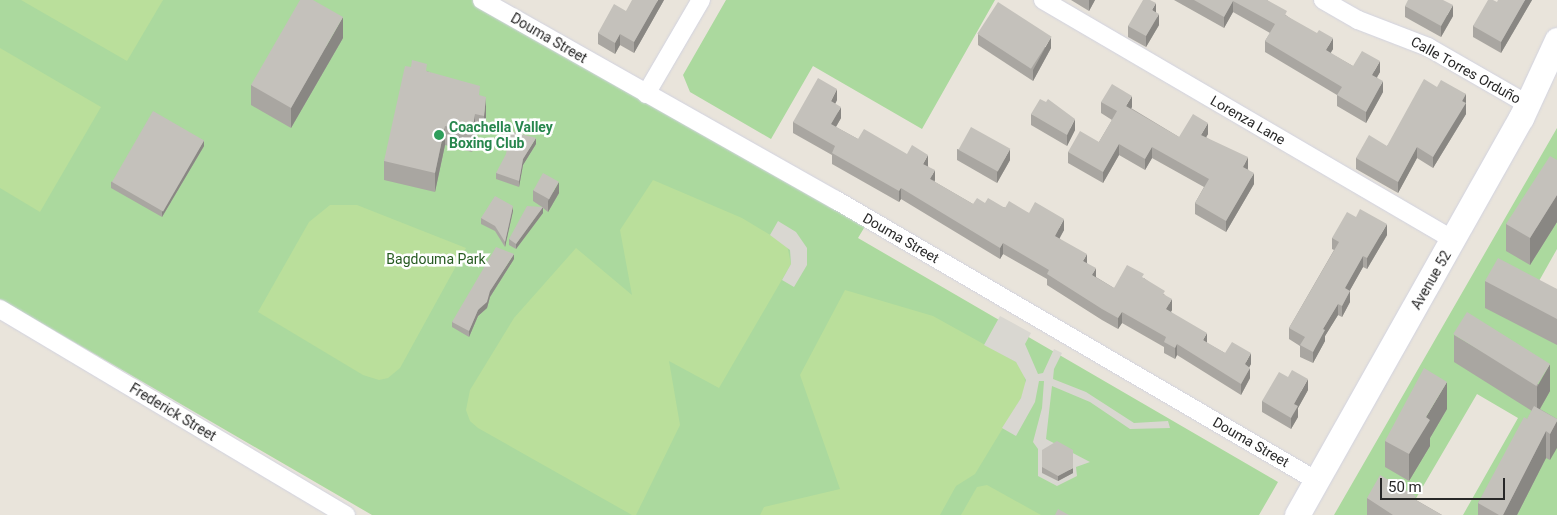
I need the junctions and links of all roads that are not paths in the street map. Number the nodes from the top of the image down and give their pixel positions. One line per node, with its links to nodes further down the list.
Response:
1 (482, 0): 7 (street, Douma Street)
2 (701, 0): 7 (street)
3 (1043, 0): 9 (street, Lorenza Lane)
4 (1323, 0): 8 (street, Calle Torres Orduño)
5 (1557, 40): 6 (main road, Avenue 52)
6 (1551, 70): 8 (main road, Avenue 52)
7 (646, 94): 11 (street, Douma Street)
8 (1527, 104): 9 (main road, Avenue 52)
9 (1453, 240): 11 (main road, Avenue 52)
10 (0, 309): 12 (street, Frederick Street)
11 (1317, 480): 13 (main road, Avenue 52)
12 (346, 515)
13 (1297, 515)

